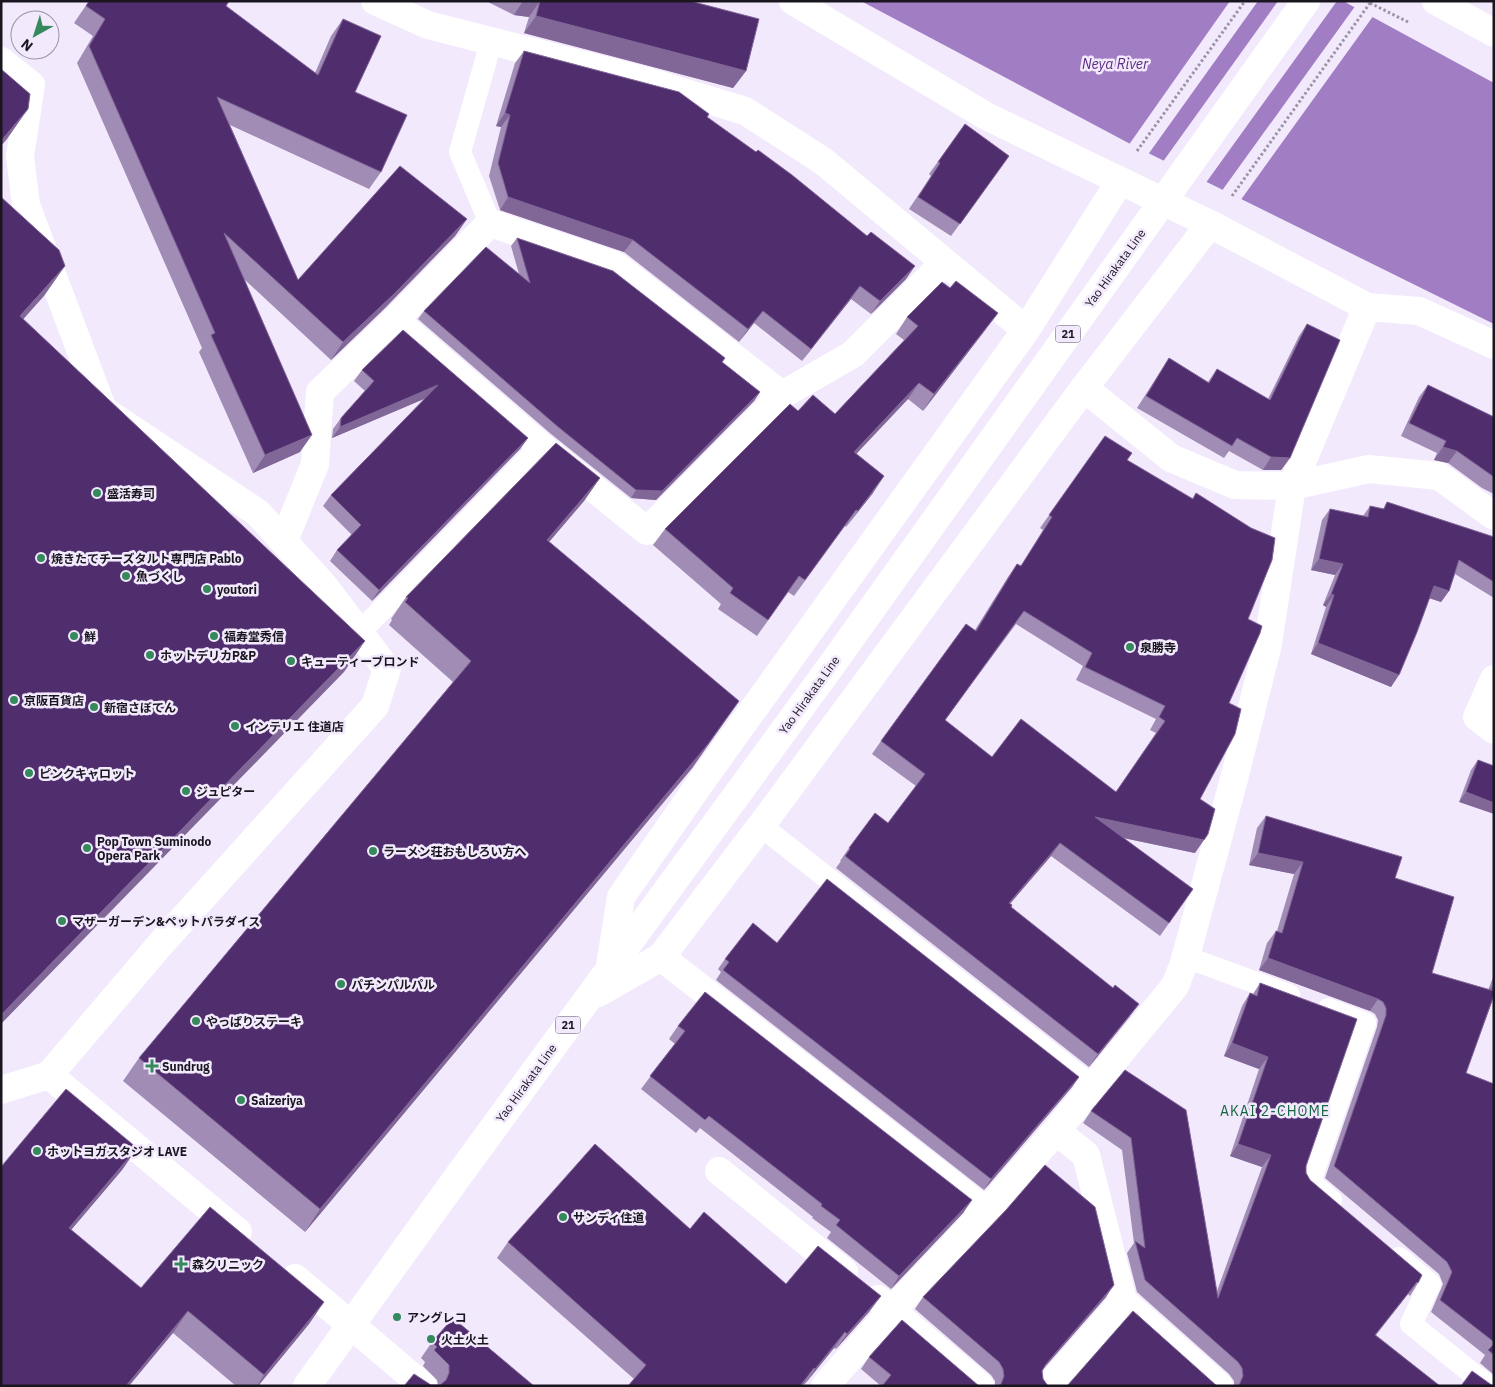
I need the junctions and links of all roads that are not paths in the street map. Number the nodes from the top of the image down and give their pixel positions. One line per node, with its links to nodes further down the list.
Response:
1 (375, 1): 6 (street)
2 (793, 1): 10 (street)
3 (1306, 1): 30 (street, Yao Hirakata Line / 21)
4 (1436, 1): 5 (street)
5 (1494, 33)
6 (491, 42): 11 (lane); 13 (street)
7 (1, 61): 8 (street)
8 (20, 156): 9 (street); 23 (street)
9 (1, 177)
10 (1120, 181): 12 (street); 16 (street)
11 (490, 223): 15 (street); 19 (street)
12 (1210, 224): 14 (street); 18 (street)
13 (944, 263): 16 (street); 19 (street)
14 (1367, 307): 17 (street); 21 (street)
15 (395, 320): 20 (street); 23 (street)
16 (1026, 330): 30 (street)
17 (1494, 345)
18 (1084, 388): 21 (street); 27 (street)
19 (782, 395): 20 (street)
20 (541, 446): 24 (lane)
21 (1292, 486): 22 (street); 29 (street)
22 (1494, 516)
23 (284, 541): 24 (street)
24 (360, 632): 32 (street)
25 (1494, 679): 26 (street)
26 (1494, 730)
27 (761, 826): 28 (street); 33 (lane)
28 (661, 957): 31 (street); 37 (street)
29 (1186, 957): 33 (street); 38 (lane)
30 (610, 970): 31 (street, Yao Hirakata Line / 21)
31 (587, 999): 42 (street, Yao Hirakata Line / 21)
32 (49, 1075): 34 (street); 42 (street)
33 (1092, 1086): 35 (street)
34 (1, 1090)
35 (1056, 1131): 37 (street); 40 (street)
36 (719, 1171): 41 (street)
37 (986, 1211): 41 (street)
38 (1348, 1214)
39 (1385, 1246): 49 (lane)
40 (1123, 1301): 47 (street); 48 (street)
41 (892, 1310): 45 (street); 46 (street)
42 (351, 1325): 43 (street, Yao Hirakata Line / 21); 44 (street)
43 (307, 1386)
44 (423, 1386)
45 (825, 1386)
46 (980, 1386)
47 (1049, 1386)
48 (1219, 1386)
49 (1488, 1386)

